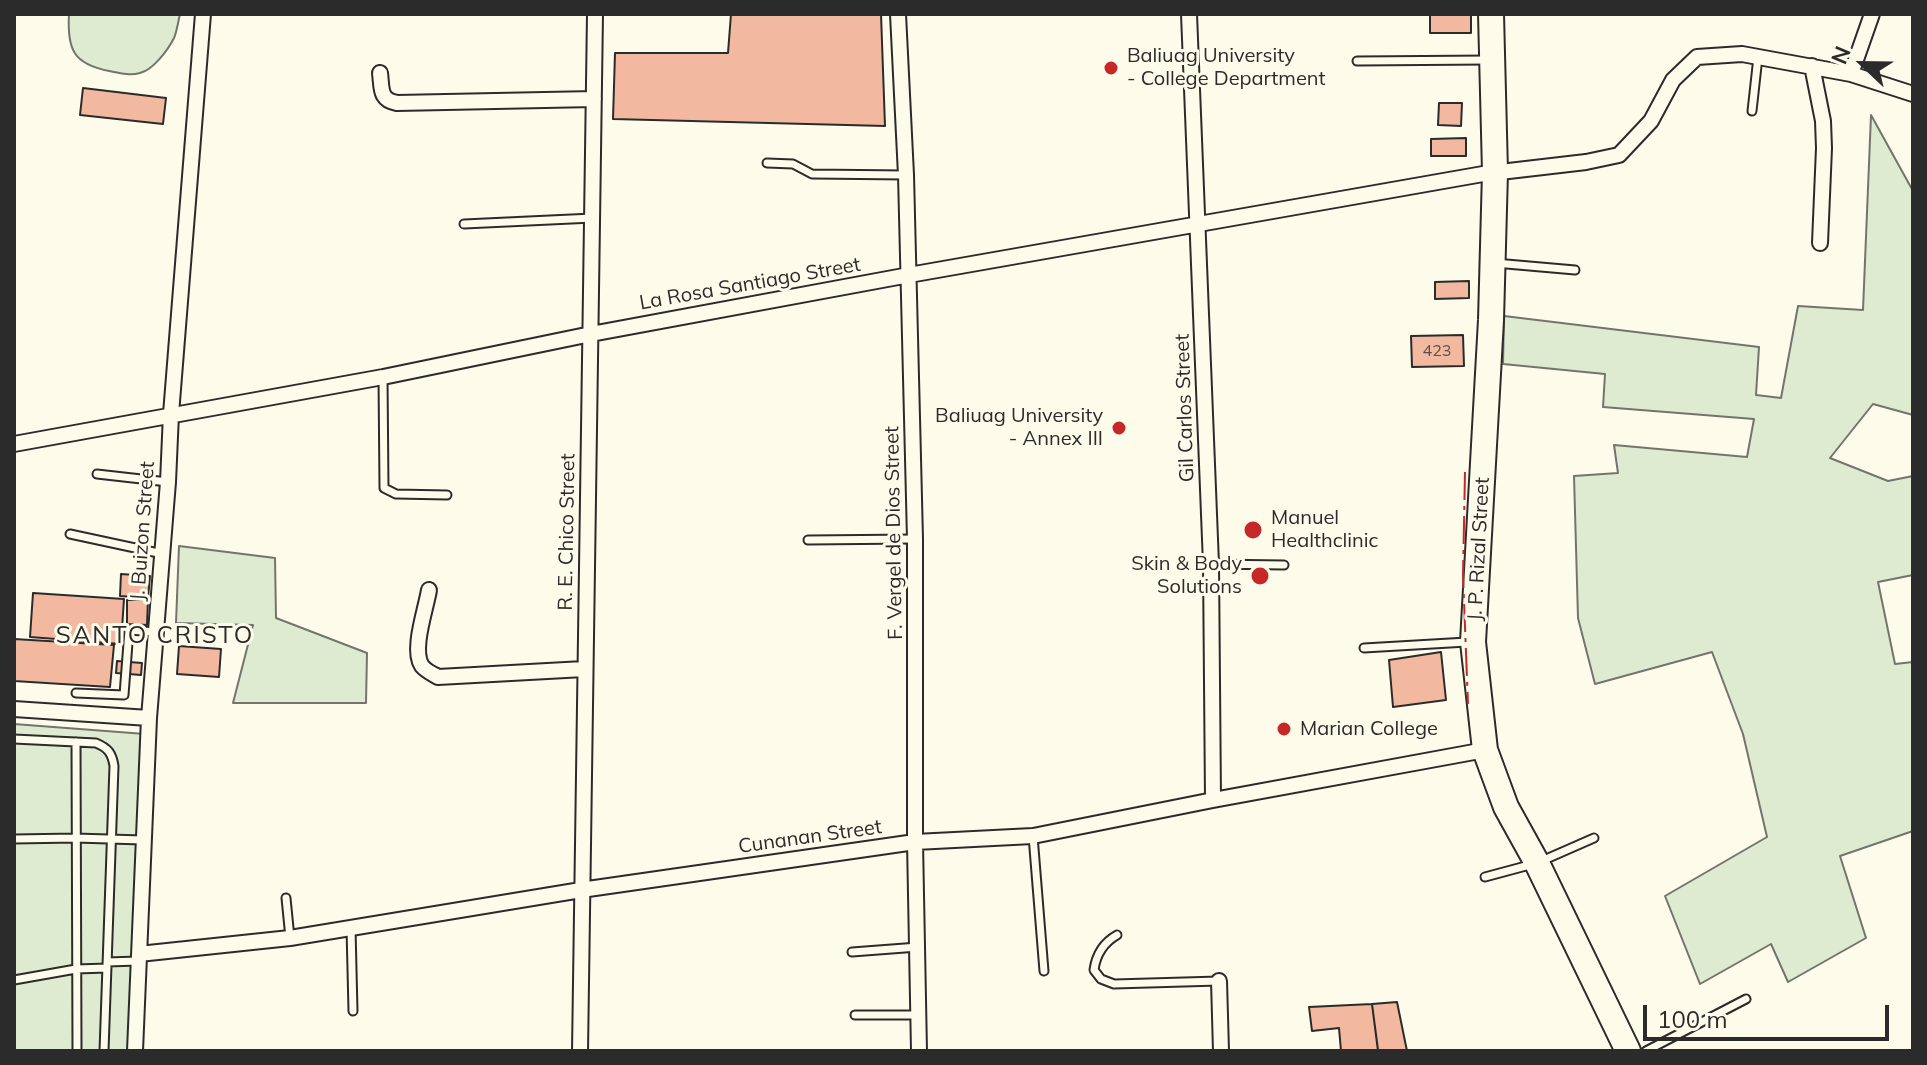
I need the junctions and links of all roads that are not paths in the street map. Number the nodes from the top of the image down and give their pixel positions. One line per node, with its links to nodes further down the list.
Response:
1 (203, 14): 28 (street, J. Buizon Street)
2 (595, 14): 14 (street, R. E. Chico Street)
3 (898, 14): 18 (street, F. Vergel de Dios Street)
4 (1189, 14): 20 (street, Gil Carlos Street)
5 (1491, 14): 8 (main road, J. P. Rizal Street)
6 (1872, 14): 12 (street)
7 (1758, 57): 10 (street); 15 (lane); 17 (street, La Rosa Santiago Street)
8 (1491, 60): 9 (lane); 17 (main road, J. P. Rizal Street)
9 (1357, 61)
10 (1812, 66): 12 (street); 22 (street)
11 (380, 73): 14 (street)
12 (1851, 74): 13 (street)
13 (1913, 94)
14 (594, 99): 19 (street, R. E. Chico Street)
15 (1752, 111)
16 (767, 163): 18 (lane)
17 (1495, 172): 20 (street, La Rosa Santiago Street); 23 (main road, J. P. Rizal Street)
18 (906, 175): 25 (street, F. Vergel de Dios Street)
19 (593, 218): 21 (lane); 26 (street, R. E. Chico Street)
20 (1198, 223): 25 (street, La Rosa Santiago Street); 37 (street, Gil Carlos Street)
21 (464, 224)
22 (1820, 243)
23 (1493, 263): 24 (lane); 41 (main road, J. P. Rizal Street)
24 (1575, 270)
25 (909, 275): 26 (street, La Rosa Santiago Street); 34 (street, F. Vergel de Dios Street)
26 (591, 334): 27 (street, La Rosa Santiago Street); 43 (street, R. E. Chico Street)
27 (383, 377): 28 (street, La Rosa Santiago Street); 32 (lane)
28 (171, 414): 29 (street, La Rosa Santiago Street); 31 (street, J. Buizon Street)
29 (14, 444)
30 (97, 474): 31 (lane)
31 (168, 482): 36 (street, J. Buizon Street)
32 (447, 495)
33 (70, 534): 36 (lane)
34 (915, 539): 35 (lane); 57 (street, F. Vergel de Dios Street)
35 (808, 540)
36 (163, 554): 40 (street, J. Buizon Street)
37 (1211, 564): 38 (lane); 50 (street, Gil Carlos Street)
38 (1284, 565)
39 (429, 590): 43 (street)
40 (156, 632): 44 (lane); 46 (street, J. Buizon Street)
41 (1473, 642): 42 (lane); 49 (main road, J. P. Rizal Street)
42 (1364, 648)
43 (584, 669): 60 (street, R. E. Chico Street)
44 (76, 693)
45 (14, 709): 46 (street)
46 (149, 718): 56 (street, J. Buizon Street)
47 (14, 739): 48 (lane)
48 (76, 742): 52 (lane); 55 (lane)
49 (1485, 750): 50 (street, Cunanan Street); 58 (main road, J. P. Rizal Street)
50 (1213, 800): 51 (street, Cunanan Street)
51 (1033, 836): 57 (street, Cunanan Street); 70 (lane)
52 (75, 838): 54 (lane); 55 (lane); 69 (lane)
53 (1594, 838): 58 (lane)
54 (14, 839)
55 (112, 840): 56 (lane); 68 (lane)
56 (145, 840): 67 (street, J. Buizon Street)
57 (915, 842): 60 (street, Cunanan Street); 65 (street, F. Vergel de Dios Street)
58 (1537, 863): 59 (lane); 83 (main road, J. P. Rizal Street)
59 (1485, 877)
60 (581, 890): 62 (street, Cunanan Street); 80 (street, R. E. Chico Street)
61 (286, 898): 64 (lane)
62 (351, 928): 64 (street, Cunanan Street); 74 (lane)
63 (1117, 935): 72 (lane)
64 (290, 938): 67 (street, Cunanan Street)
65 (918, 947): 66 (lane); 76 (street, F. Vergel de Dios Street)
66 (852, 952)
67 (139, 957): 68 (lane); 79 (street, J. Buizon Street)
68 (107, 965): 69 (lane); 78 (lane)
69 (76, 969): 71 (lane); 77 (lane)
70 (1044, 971)
71 (14, 980)
72 (1219, 981): 82 (street)
73 (1746, 999): 84 (lane)
74 (353, 1011)
75 (855, 1015): 76 (lane)
76 (918, 1015): 81 (street, F. Vergel de Dios Street)
77 (77, 1051)
78 (104, 1051)
79 (135, 1051)
80 (580, 1051)
81 (919, 1051)
82 (1221, 1051)
83 (1628, 1051)
84 (1646, 1051)

